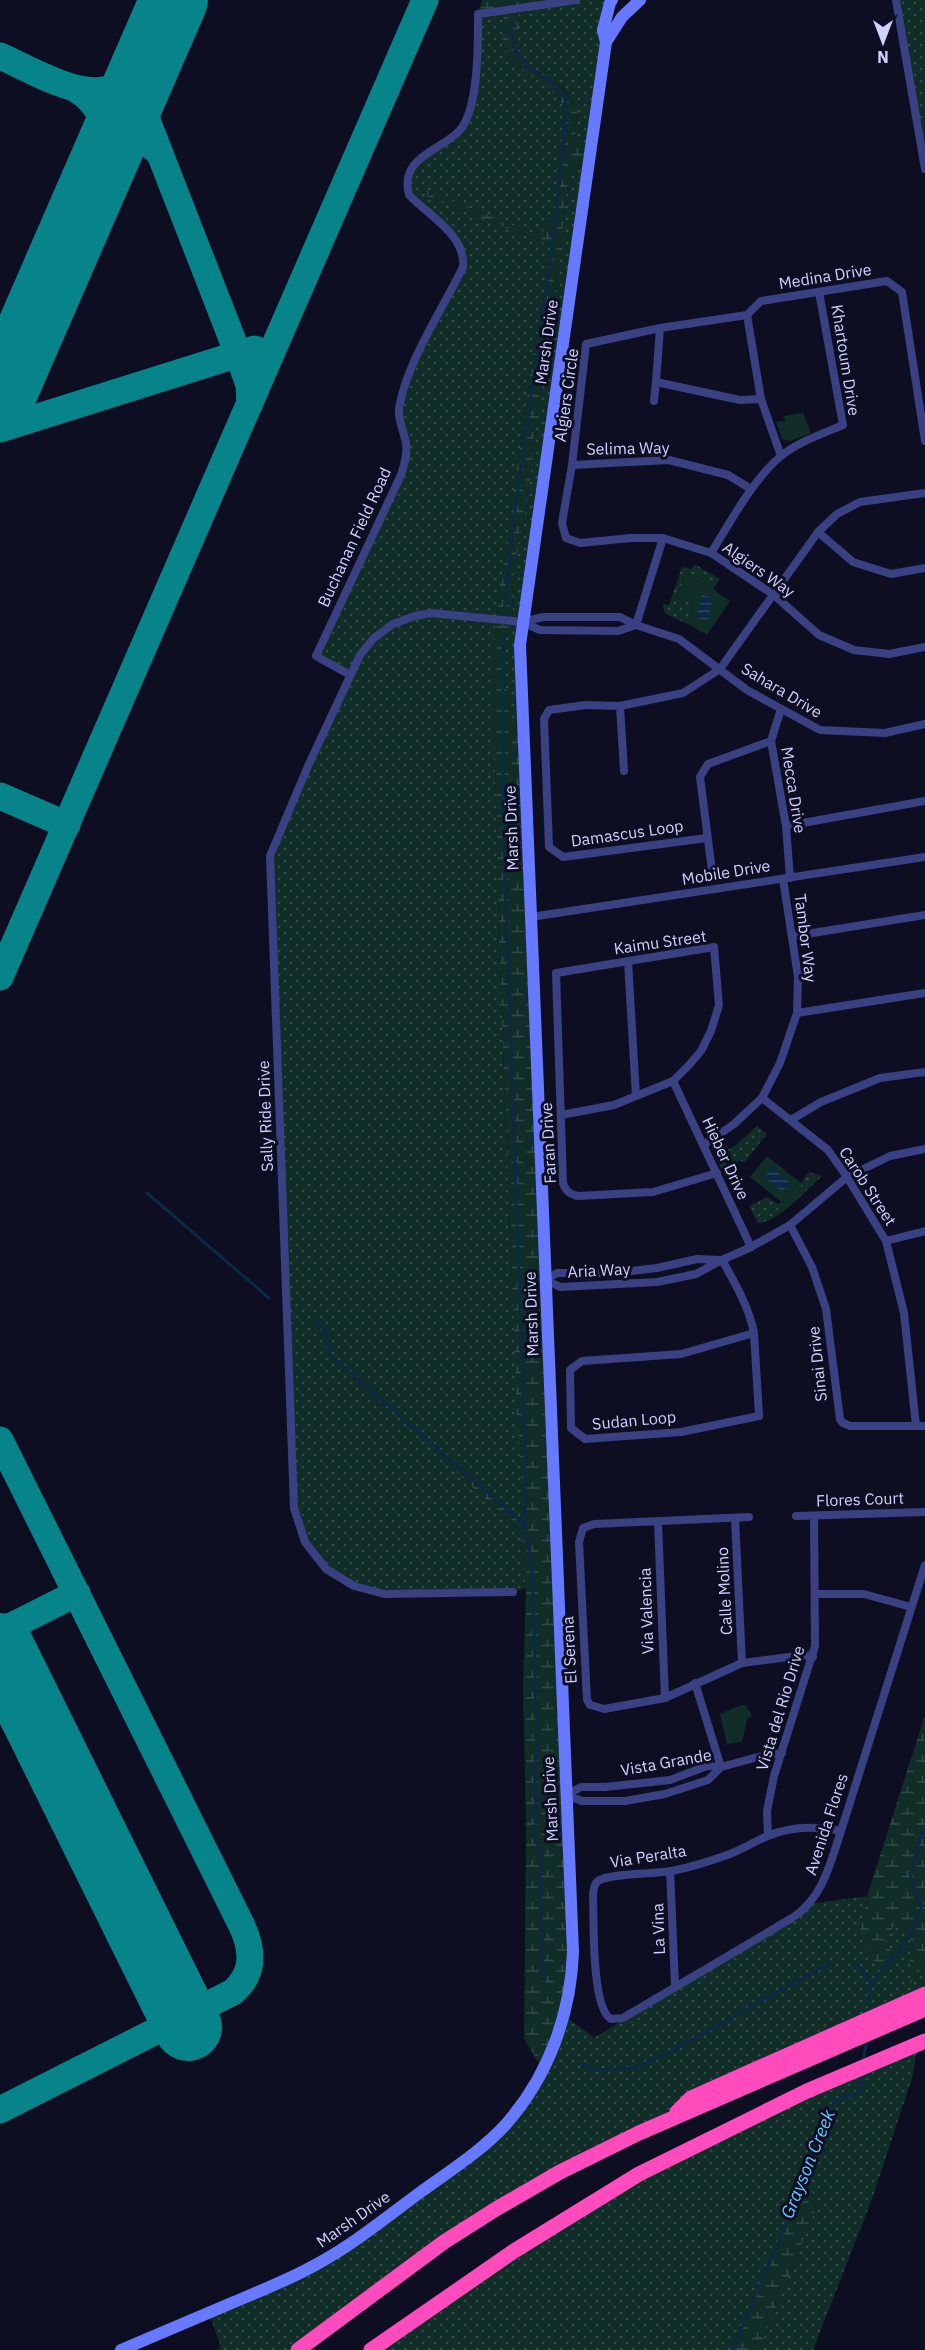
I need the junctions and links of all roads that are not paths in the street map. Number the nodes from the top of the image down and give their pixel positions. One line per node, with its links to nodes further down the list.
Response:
1 (576, 0): 28 (street, Buchanan Field Road)
2 (612, 0): 5 (street, Marsh Drive)
3 (897, 0): 6 (street)
4 (636, 2): 5 (street, Marsh Drive)
5 (606, 42): 24 (street, Marsh Drive)
6 (925, 169)
7 (819, 292): 8 (street, Medina Drive); 13 (street, Medina Drive); 14 (street, Khartoum Drive)
8 (747, 315): 9 (street, Algiers Circle); 11 (street)
9 (660, 328): 10 (street); 15 (street, Algiers Circle)
10 (656, 382): 11 (street); 12 (street)
11 (761, 399): 14 (street)
12 (654, 402)
13 (925, 441)
14 (781, 456): 16 (street, Khartoum Drive)
15 (572, 465): 16 (street, Selima Way); 19 (street, Algiers Circle)
16 (752, 489): 21 (street, Khartoum Drive)
17 (925, 493): 18 (street)
18 (818, 532): 22 (street); 23 (street)
19 (566, 538): 20 (street, Algiers Way)
20 (663, 538): 21 (street, Algiers Way); 25 (street)
21 (711, 553): 23 (street, Algiers Way)
22 (925, 568)
23 (774, 595): 26 (street, Algiers Way); 27 (street)
24 (522, 622): 25 (street, Sahara Drive); 25 (street, Sahara Drive); 28 (street, Sally Ride Drive); 41 (street, Marsh Drive)
25 (636, 625): 27 (street, Sahara Drive)
26 (925, 647)
27 (720, 669): 29 (street, Damascus Loop); 30 (street, Sahara Drive)
28 (350, 675): 72 (street, Sally Ride Drive)
29 (620, 706): 33 (street); 36 (street, Damascus Loop)
30 (781, 709): 31 (street, Sahara Drive); 32 (street, Mecca Drive)
31 (925, 724)
32 (771, 741): 35 (street, Mecca Drive); 36 (street)
33 (624, 771)
34 (925, 801): 35 (street)
35 (786, 826): 39 (street, Mecca Drive)
36 (707, 838): 38 (street)
37 (925, 857): 39 (street, Mobile Drive)
38 (712, 871)
39 (787, 878): 41 (street, Mobile Drive); 42 (street, Tambor Way)
40 (925, 915): 42 (street)
41 (531, 917): 62 (street, Marsh Drive)
42 (794, 936): 46 (street, Tambor Way)
43 (628, 961): 44 (street, Kaimu Street); 48 (street, Kaimu Street); 49 (street)
44 (556, 973): 51 (street, Faran Drive)
45 (925, 993): 46 (street)
46 (797, 1012): 50 (street, Tambor Way)
47 (925, 1072): 52 (street)
48 (673, 1081): 49 (street); 53 (street, Hieber Drive)
49 (636, 1096): 51 (street)
50 (762, 1098): 52 (street, Carob Street); 53 (street, Tambor Way)
51 (561, 1115): 55 (street, Faran Drive)
52 (791, 1119): 56 (street, Carob Street)
53 (704, 1145): 55 (street, Hieber Drive)
54 (925, 1149): 56 (street, Aria Way)
55 (717, 1173): 60 (street, Hieber Drive)
56 (847, 1177): 57 (street, Aria Way); 59 (street, Carob Street)
57 (790, 1225): 60 (street, Aria Way); 64 (street, Sinai Drive)
58 (925, 1231): 59 (street)
59 (886, 1241): 64 (street, Carob Street)
60 (751, 1248): 61 (street, Aria Way)
61 (722, 1260): 62 (street, Aria Way); 62 (street, Aria Way); 63 (street, Sudan Loop)
62 (546, 1280): 81 (street, Marsh Drive)
63 (754, 1333): 63 (street, Sudan Loop)
64 (920, 1426)
65 (925, 1512): 67 (street, Flores Court)
66 (796, 1516): 67 (street, Flores Court)
67 (814, 1516): 73 (street, Vista del Rio Drive)
68 (749, 1517): 69 (street, El Serena)
69 (735, 1518): 70 (street, El Serena); 76 (street, Calle Molino)
70 (658, 1522): 78 (street, Via Valencia); 78 (street, El Serena)
71 (925, 1565): 74 (street, Avenida Flores)
72 (513, 1593)
73 (816, 1594): 74 (street); 75 (street, Vista del Rio Drive)
74 (911, 1607): 82 (street, Avenida Flores)
75 (813, 1657): 76 (street, El Serena); 79 (street, Vista del Rio Drive)
76 (742, 1663): 77 (street, El Serena)
77 (695, 1683): 78 (street, El Serena); 80 (street, Vista Grande)
78 (665, 1698)
79 (782, 1753): 80 (street, Vista Grande); 83 (street, Vista del Rio Drive)
80 (722, 1767): 81 (street, Vista Grande); 81 (street, Vista Grande)
81 (566, 1795): 91 (street, Marsh Drive)
82 (841, 1831): 83 (street, Via Peralta); 85 (street, Avenida Flores)
83 (768, 1835): 84 (street, Via Peralta)
84 (670, 1871): 85 (street, La Vina); 88 (street, Via Peralta)
85 (675, 1985): 88 (street, Avenida Flores)
86 (925, 1994): 89 (highway)
87 (925, 2008): 89 (highway)
88 (611, 2019)
89 (821, 2047): 92 (highway)
90 (922, 2047): 93 (highway)
91 (121, 2350)
92 (298, 2350)
93 (371, 2350)

